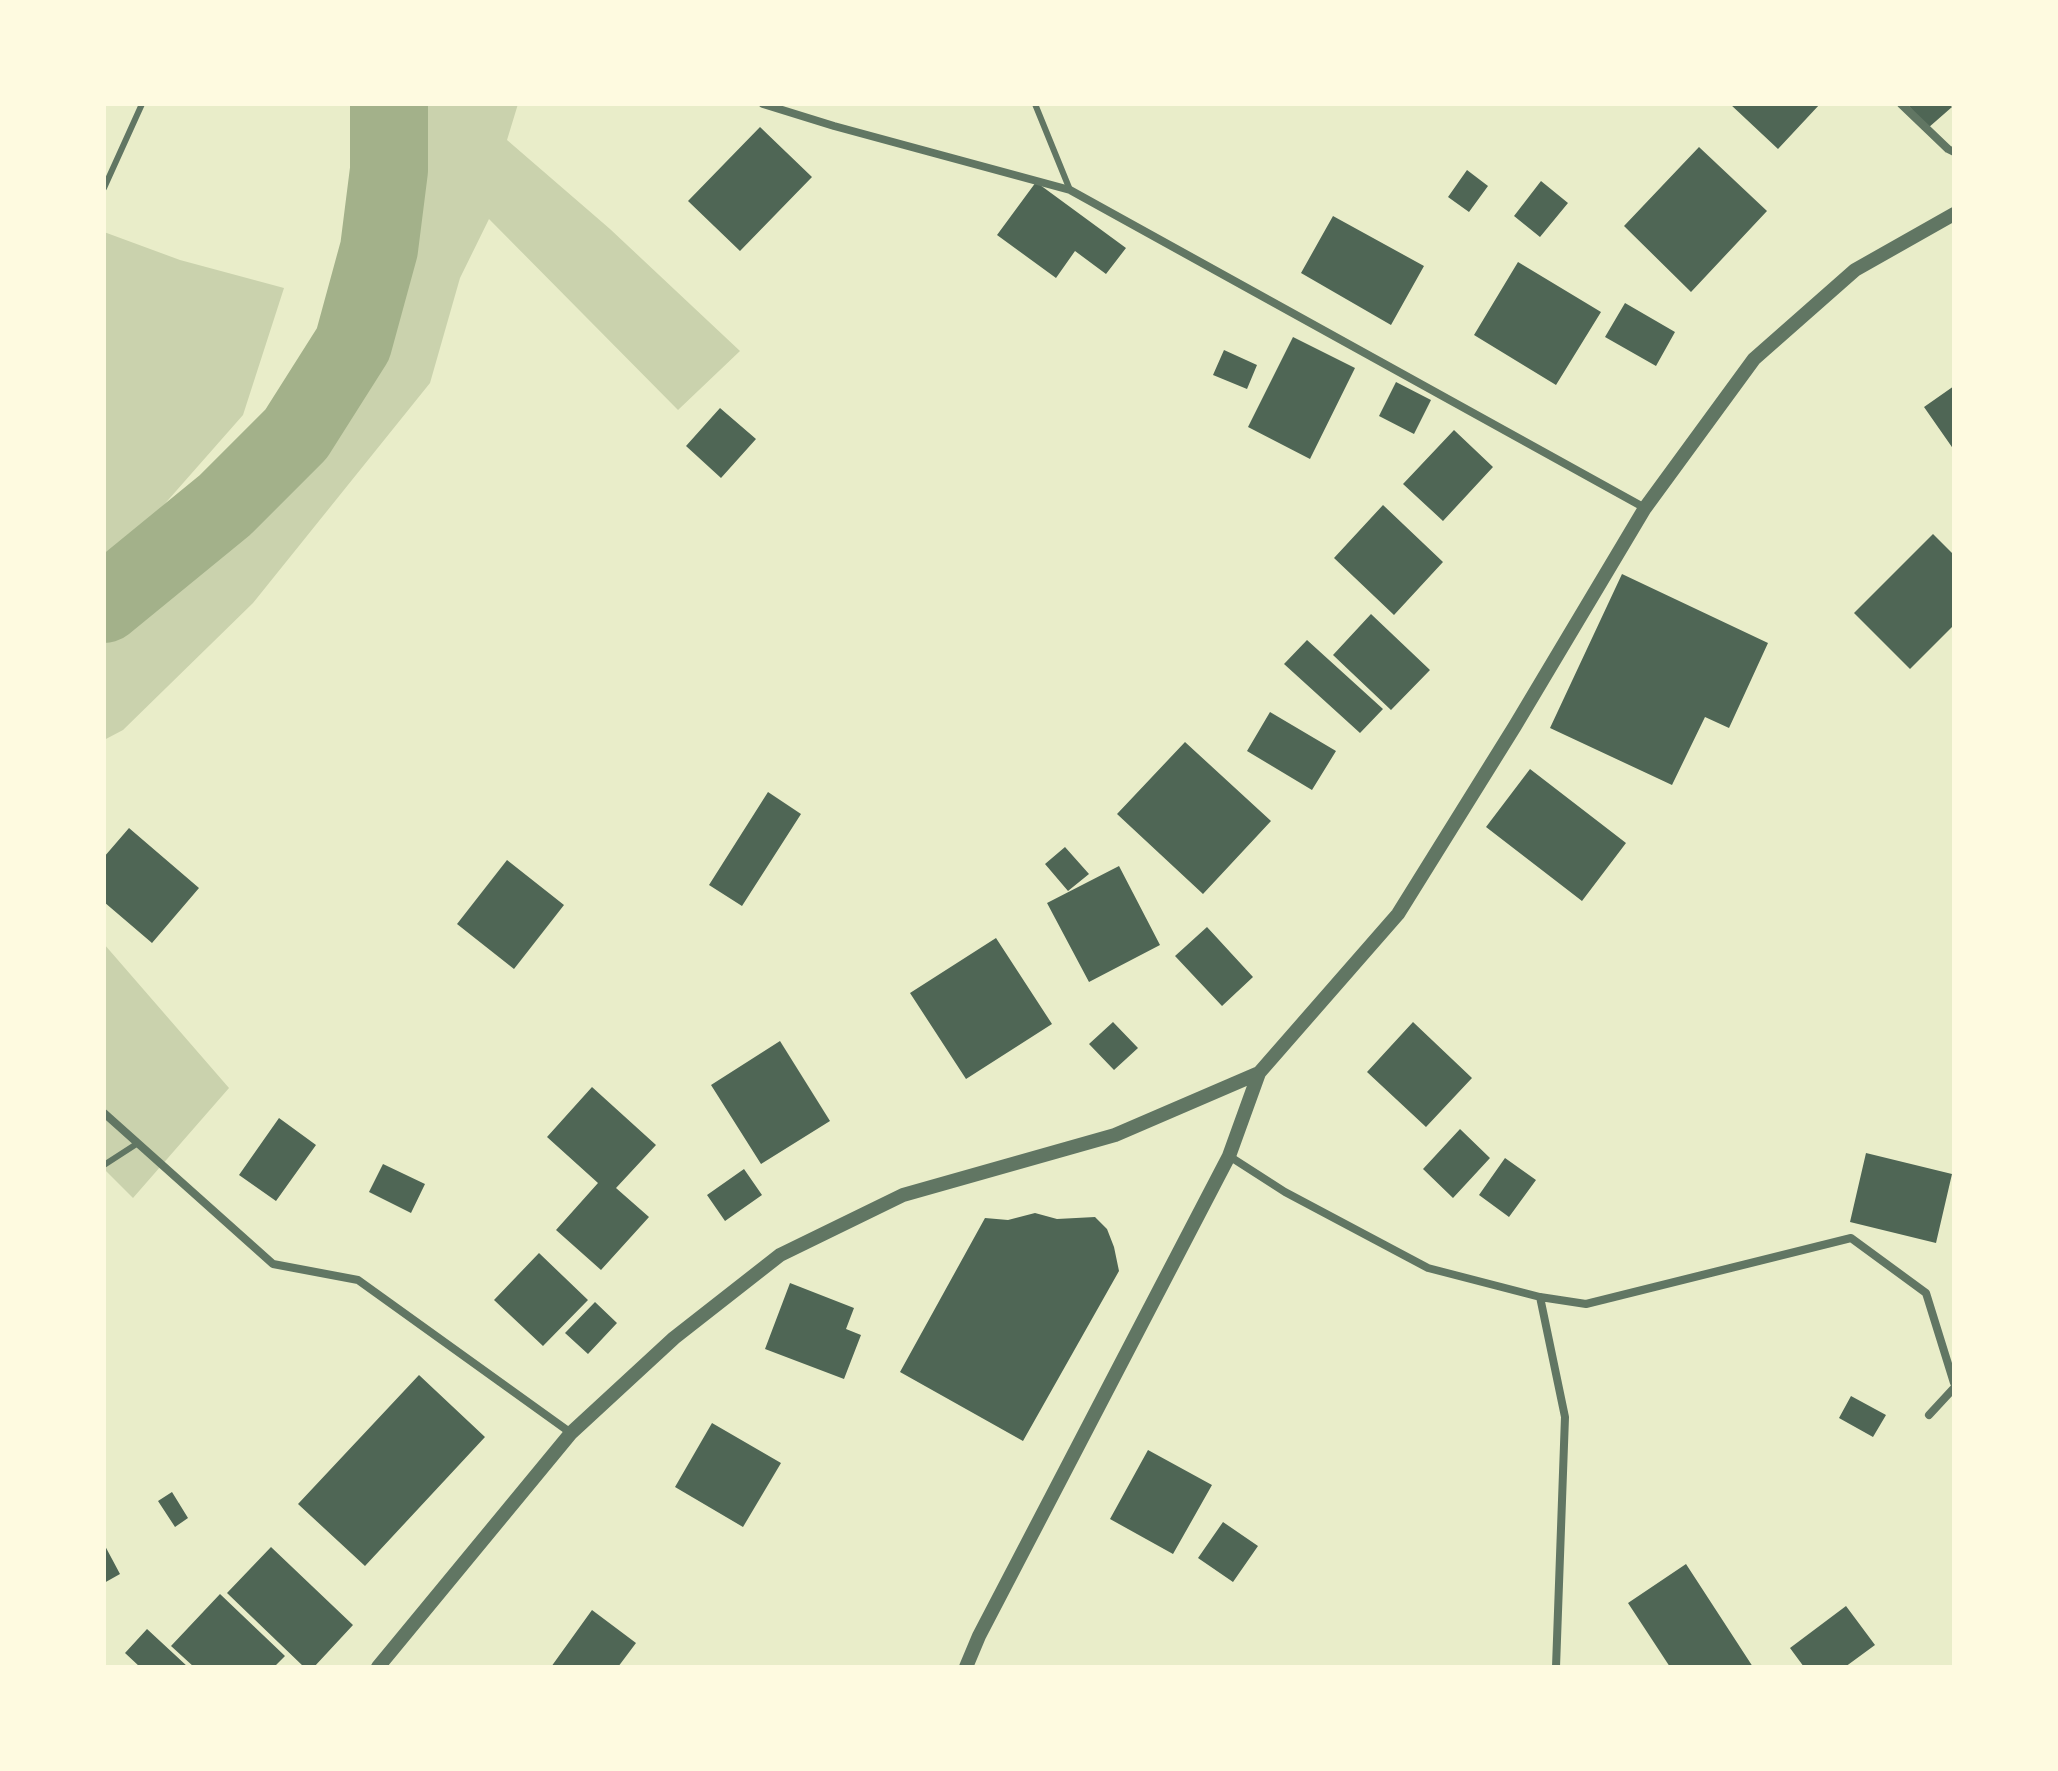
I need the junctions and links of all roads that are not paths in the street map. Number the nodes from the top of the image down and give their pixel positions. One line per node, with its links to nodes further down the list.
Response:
1 (142, 104): 6 (lane)
2 (763, 104): 7 (street)
3 (1035, 104): 7 (lane)
4 (1901, 104): 5 (street)
5 (1954, 152)
6 (105, 182)
7 (1070, 190): 9 (street)
8 (1954, 214): 9 (street)
9 (1645, 508): 10 (street)
10 (1259, 1073): 13 (street); 18 (street)
11 (104, 1113): 12 (street)
12 (138, 1143): 14 (lane); 18 (street)
13 (1229, 1156): 15 (street); 20 (street)
14 (104, 1165)
15 (1540, 1297): 16 (street); 21 (street)
16 (1954, 1385): 17 (street)
17 (1929, 1415)
18 (571, 1433): 19 (street)
19 (378, 1667)
20 (966, 1667)
21 (1556, 1667)

